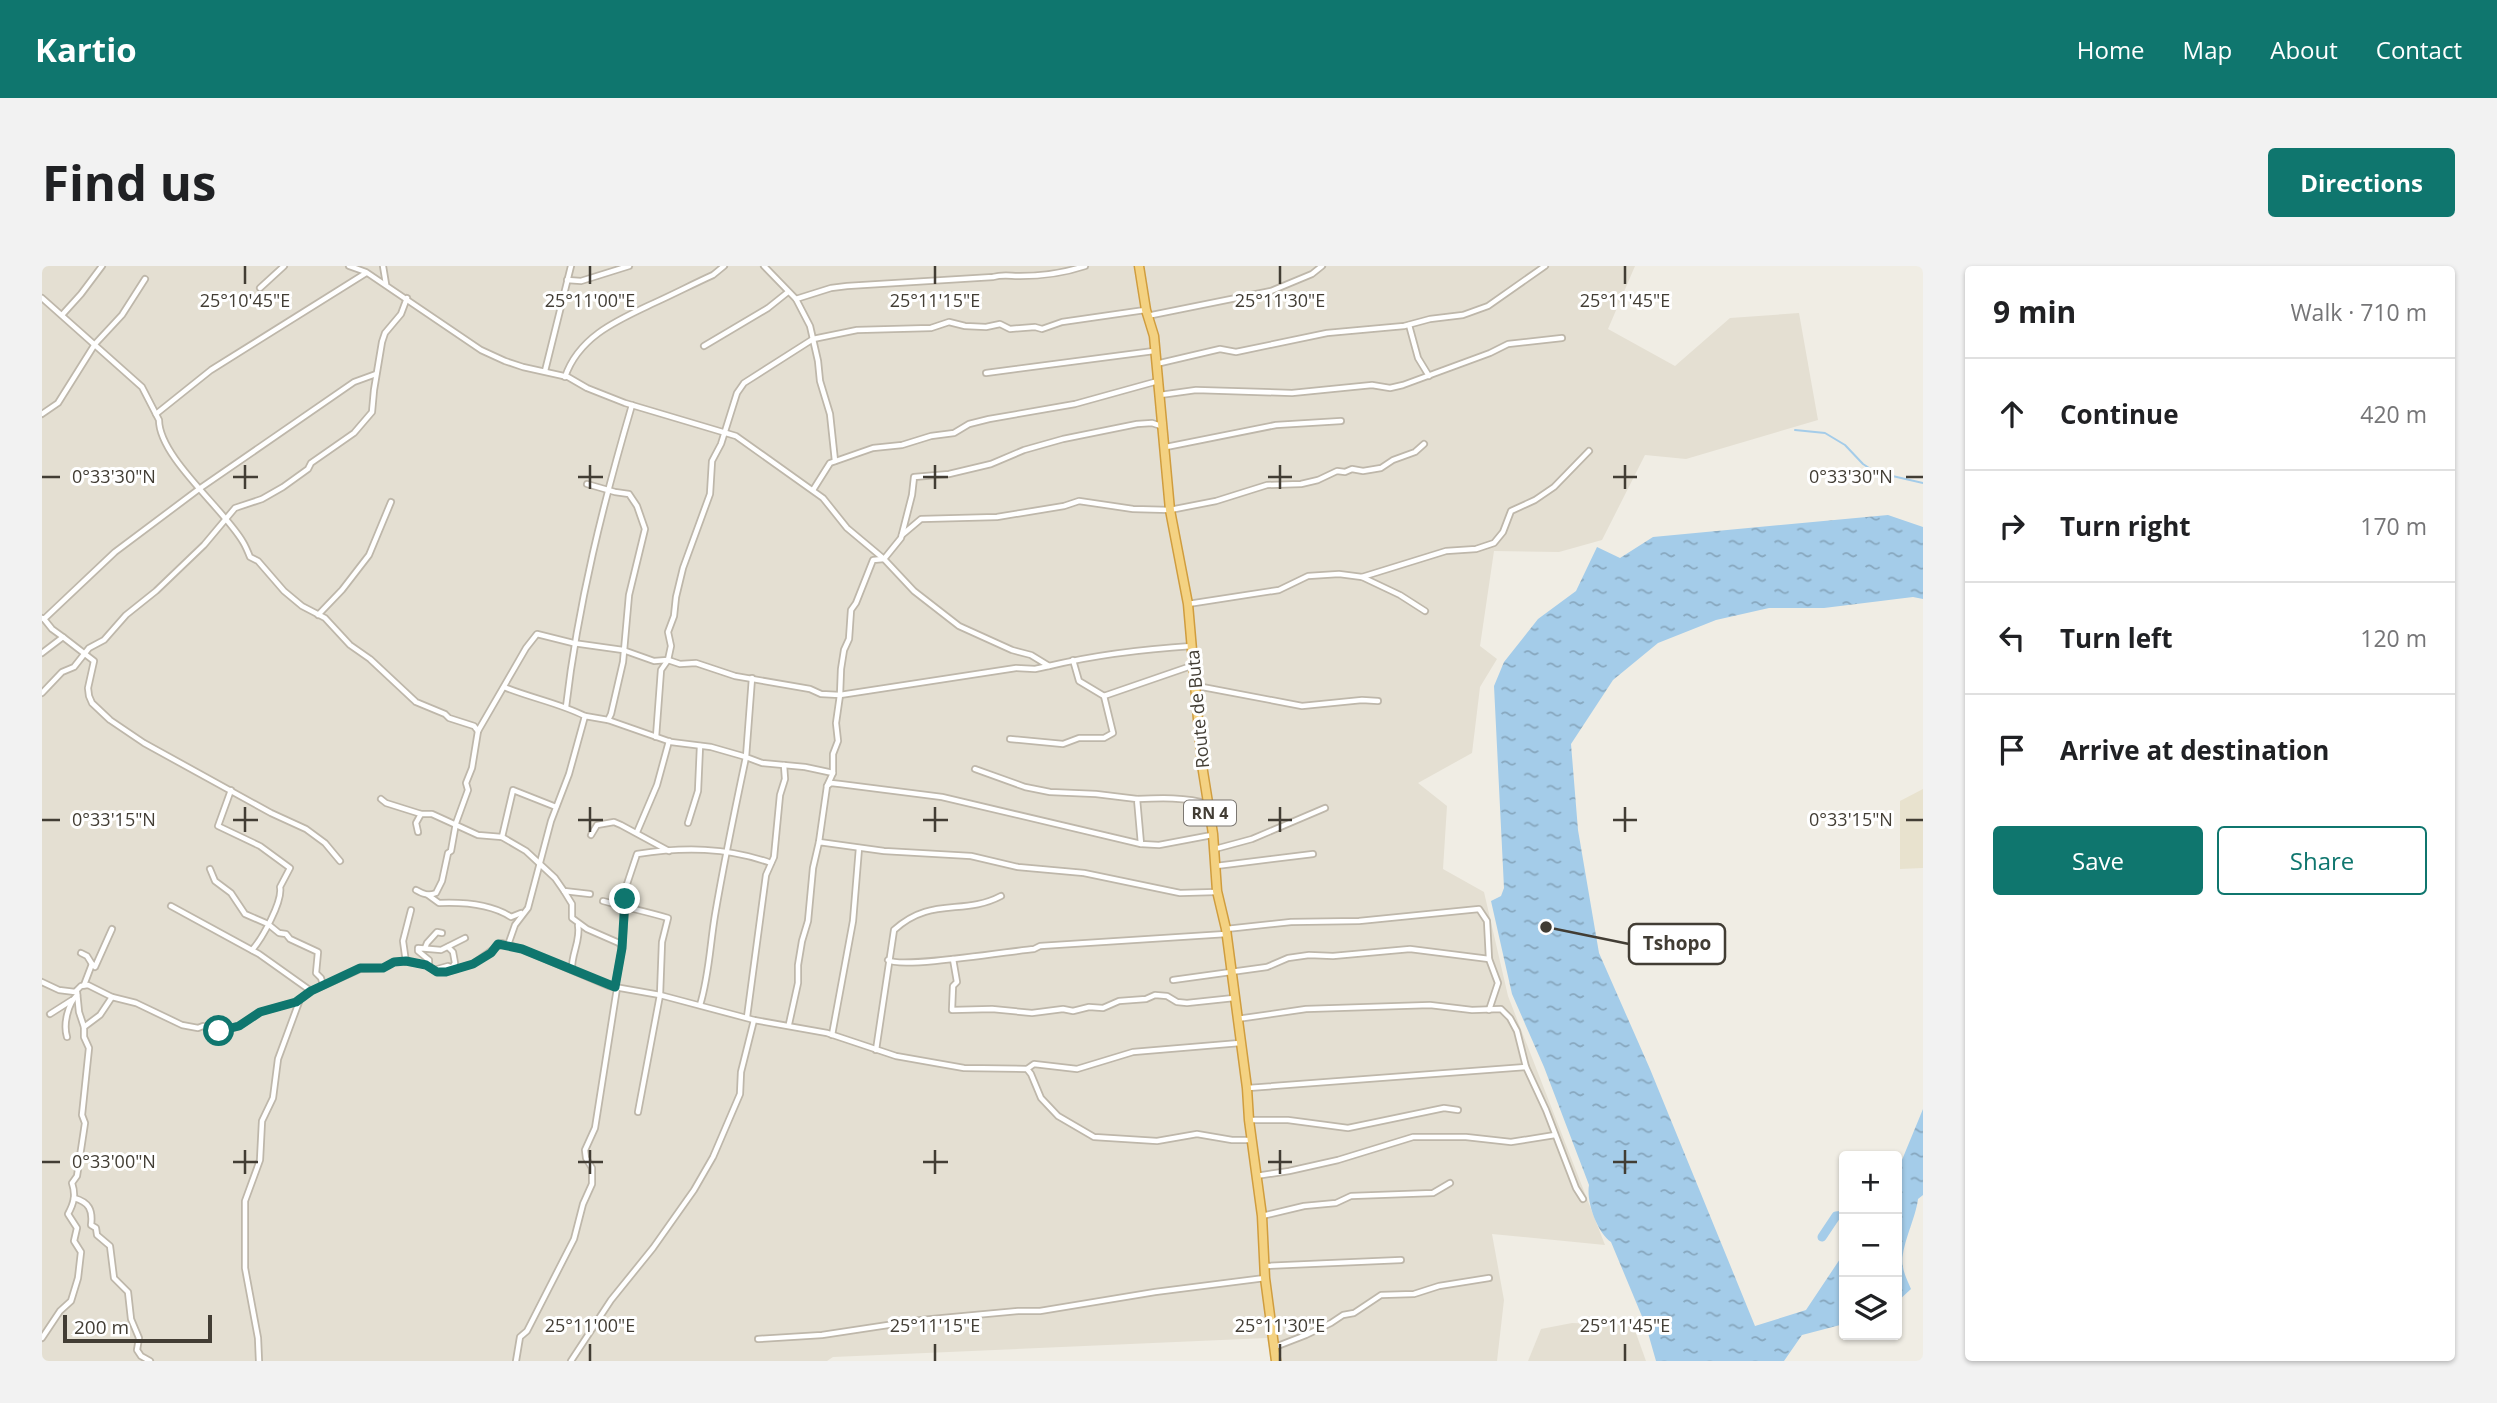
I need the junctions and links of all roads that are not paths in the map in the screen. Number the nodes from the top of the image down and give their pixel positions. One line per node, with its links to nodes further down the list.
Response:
1 (102, 266): 23 (street)
2 (284, 266): 17 (street)
3 (349, 266): 13 (street)
4 (383, 266): 16 (street)
5 (571, 266): 15 (street)
6 (629, 266): 15 (street)
7 (724, 266): 35 (street)
8 (764, 266): 18 (street)
9 (1085, 266): 21 (street)
10 (1139, 266): 22 (highway, Route de Buta / RN 4)
11 (1322, 266): 22 (street)
12 (1545, 266): 24 (street)
13 (366, 272): 16 (street); 40 (street)
14 (145, 279): 27 (street)
15 (567, 279): 31 (street)
16 (386, 285): 20 (street)
17 (260, 288)
18 (788, 292): 21 (street); 28 (street)
19 (42, 298): 23 (street)
20 (407, 298): 31 (street); 33 (street)
21 (796, 299): 26 (street)
22 (1146, 313): 26 (street); 29 (highway, Route de Buta / RN 4)
23 (62, 315): 27 (street)
24 (1409, 326): 30 (street); 34 (street)
25 (1562, 338): 34 (street)
26 (813, 339): 43 (street); 47 (street)
27 (95, 344): 39 (street); 40 (street)
28 (704, 346)
29 (1154, 351): 30 (highway, Route de Buta / RN 4); 32 (street)
30 (1155, 364): 36 (highway, Route de Buta / RN 4)
31 (545, 371): 35 (street)
32 (986, 373)
33 (377, 374): 49 (street); 54 (street)
34 (1429, 376): 37 (street)
35 (565, 377): 38 (street)
36 (1157, 381): 37 (highway, Route de Buta / RN 4); 47 (street)
37 (1159, 395): 42 (highway, Route de Buta / RN 4)
38 (632, 405): 43 (street); 50 (street)
39 (42, 414)
40 (156, 414): 49 (street)
41 (1341, 421): 45 (street)
42 (1162, 422): 45 (highway, Route de Buta / RN 4); 55 (street)
43 (723, 434): 51 (street); 68 (street)
44 (1424, 444): 53 (street)
45 (1166, 447): 53 (highway, Route de Buta / RN 4)
46 (1589, 451): 57 (street)
47 (835, 461): 51 (street)
48 (587, 484): 50 (street)
49 (199, 489): 54 (street); 61 (street)
50 (607, 489): 63 (street); 65 (street)
51 (813, 490): 56 (street)
52 (391, 502): 60 (street)
53 (1170, 510): 55 (street); 58 (highway, Route de Buta / RN 4)
54 (225, 520): 60 (street); 67 (street)
55 (902, 536): 56 (street)
56 (884, 559): 71 (street); 76 (street)
57 (1362, 577): 58 (street); 59 (street)
58 (1188, 604): 64 (highway, Route de Buta / RN 4)
59 (1425, 611)
60 (318, 615): 82 (street)
61 (43, 619): 62 (street)
62 (63, 637): 66 (street); 67 (street)
63 (573, 643): 65 (street); 74 (street); 79 (street)
64 (1193, 646): 69 (street); 70 (highway, Route de Buta / RN 4)
65 (623, 650): 68 (street); 81 (street)
66 (42, 653)
67 (84, 653): 75 (street); 92 (street)
68 (668, 660): 72 (street); 83 (street)
69 (1073, 660): 71 (street); 77 (street)
70 (1195, 664): 73 (highway, Route de Buta / RN 4); 77 (street)
71 (1049, 666): 76 (street)
72 (752, 678): 76 (street); 87 (street)
73 (1197, 686): 78 (street); 95 (highway, Route de Buta / RN 4)
74 (504, 687): 79 (street); 82 (street)
75 (42, 693)
76 (840, 695): 90 (street)
77 (1104, 696): 84 (street)
78 (1378, 701)
79 (566, 707): 80 (street)
80 (585, 716): 81 (street); 96 (street)
81 (608, 720): 83 (street)
82 (478, 731): 100 (street)
83 (656, 737): 85 (street)
84 (1010, 739)
85 (669, 741): 86 (street); 102 (street)
86 (700, 746): 87 (street); 99 (street)
87 (746, 757): 88 (street); 111 (street)
88 (784, 765): 90 (street); 115 (street)
89 (975, 769): 94 (street)
90 (833, 773): 91 (street)
91 (827, 786): 106 (street); 107 (street)
92 (230, 790): 113 (street); 129 (street)
93 (381, 799): 98 (street)
94 (1137, 799): 95 (street); 107 (street)
95 (1208, 804): 103 (highway, Route de Buta / RN 4)
96 (556, 807): 105 (street); 114 (street)
97 (1325, 808): 109 (street)
98 (421, 814): 100 (street); 101 (street)
99 (688, 822)
100 (456, 823): 105 (street); 121 (street)
101 (418, 832)
102 (637, 832): 104 (street); 110 (street)
103 (1213, 834): 107 (street); 109 (highway, Route de Buta / RN 4)
104 (591, 835)
105 (502, 837): 114 (street)
106 (819, 842): 108 (street); 168 (street)
107 (1141, 844)
108 (859, 848): 120 (street); 170 (street)
109 (1214, 850): 116 (highway, Route de Buta / RN 4)
110 (670, 852): 111 (street); 126 (street)
111 (726, 852): 115 (street); 162 (street)
112 (1313, 854): 116 (street)
113 (340, 861)
114 (540, 863): 119 (street); 128 (street)
115 (771, 863): 165 (street)
116 (1216, 866): 120 (highway, Route de Buta / RN 4)
117 (210, 869): 129 (street)
118 (416, 890): 121 (street)
119 (564, 891): 122 (street); 130 (street)
120 (1217, 891): 132 (highway, Route de Buta / RN 4)
121 (427, 894): 128 (street)
122 (590, 894)
123 (1001, 896): 143 (street)
124 (604, 901): 126 (street)
125 (171, 906): 139 (street)
126 (625, 908): 138 (street); 157 (street)
127 (411, 910): 144 (street)
128 (525, 912): 135 (street)
129 (268, 924): 139 (street); 152 (street)
130 (578, 924): 138 (street); 148 (street)
131 (112, 929): 145 (street)
132 (1226, 932): 141 (street); 142 (street); 149 (highway, Route de Buta / RN 4)
133 (442, 933): 137 (street)
134 (465, 938): 136 (street)
135 (508, 945): 147 (street); 148 (street)
136 (448, 947): 137 (street); 147 (street)
137 (425, 948): 146 (street)
138 (622, 948): 154 (street)
139 (252, 950): 155 (street)
140 (81, 953): 145 (street)
141 (953, 959): 143 (street); 160 (street)
142 (1489, 959): 149 (street); 163 (street)
143 (888, 960): 173 (street)
144 (406, 961): 146 (street); 152 (street)
145 (92, 964): 153 (street)
146 (431, 968): 147 (street)
147 (454, 968)
148 (572, 970): 154 (street)
149 (1231, 973): 150 (street); 160 (highway, Route de Buta / RN 4)
150 (1173, 981)
151 (42, 982): 156 (street)
152 (323, 985): 155 (street)
153 (84, 986): 156 (street); 158 (street)
154 (616, 987): 157 (street); 196 (street)
155 (311, 991): 159 (street)
156 (77, 993): 161 (street); 169 (street)
157 (660, 995): 162 (street); 178 (street)
158 (112, 997): 159 (street); 169 (street)
159 (301, 998): 195 (street)
160 (1234, 998): 166 (highway, Route de Buta / RN 4)
161 (72, 1000): 164 (street); 171 (street)
162 (700, 1005): 165 (street)
163 (1489, 1010): 166 (street); 174 (street)
164 (50, 1014)
165 (747, 1017): 167 (street)
166 (1237, 1019): 172 (highway, Route de Buta / RN 4)
167 (754, 1020): 168 (street); 197 (street)
168 (789, 1024): 170 (street)
169 (84, 1027): 184 (street)
170 (832, 1035): 173 (street)
171 (67, 1037)
172 (1240, 1043): 175 (street); 176 (highway, Route de Buta / RN 4)
173 (876, 1050): 175 (street)
174 (1526, 1066): 176 (street); 180 (street)
175 (1027, 1069): 181 (street)
176 (1247, 1088): 179 (highway, Route de Buta / RN 4)
177 (1458, 1110): 179 (street)
178 (638, 1112)
179 (1249, 1120): 181 (highway, Route de Buta / RN 4)
180 (1555, 1135): 182 (street); 185 (street)
181 (1252, 1140): 182 (highway, Route de Buta / RN 4)
182 (1255, 1176): 186 (highway, Route de Buta / RN 4)
183 (1450, 1183): 186 (street)
184 (74, 1198): 191 (street); 194 (street)
185 (1583, 1199)
186 (1262, 1216): 188 (highway, Route de Buta / RN 4)
187 (1401, 1260): 188 (street)
188 (1265, 1266): 189 (highway, Route de Buta / RN 4)
189 (1265, 1278): 192 (street); 193 (highway, Route de Buta / RN 4)
190 (1489, 1278): 193 (street)
191 (42, 1338)
192 (758, 1339)
193 (1274, 1347): 198 (highway, Route de Buta / RN 4)
194 (150, 1361)
195 (259, 1361)
196 (516, 1361)
197 (571, 1361)
198 (1276, 1361)

